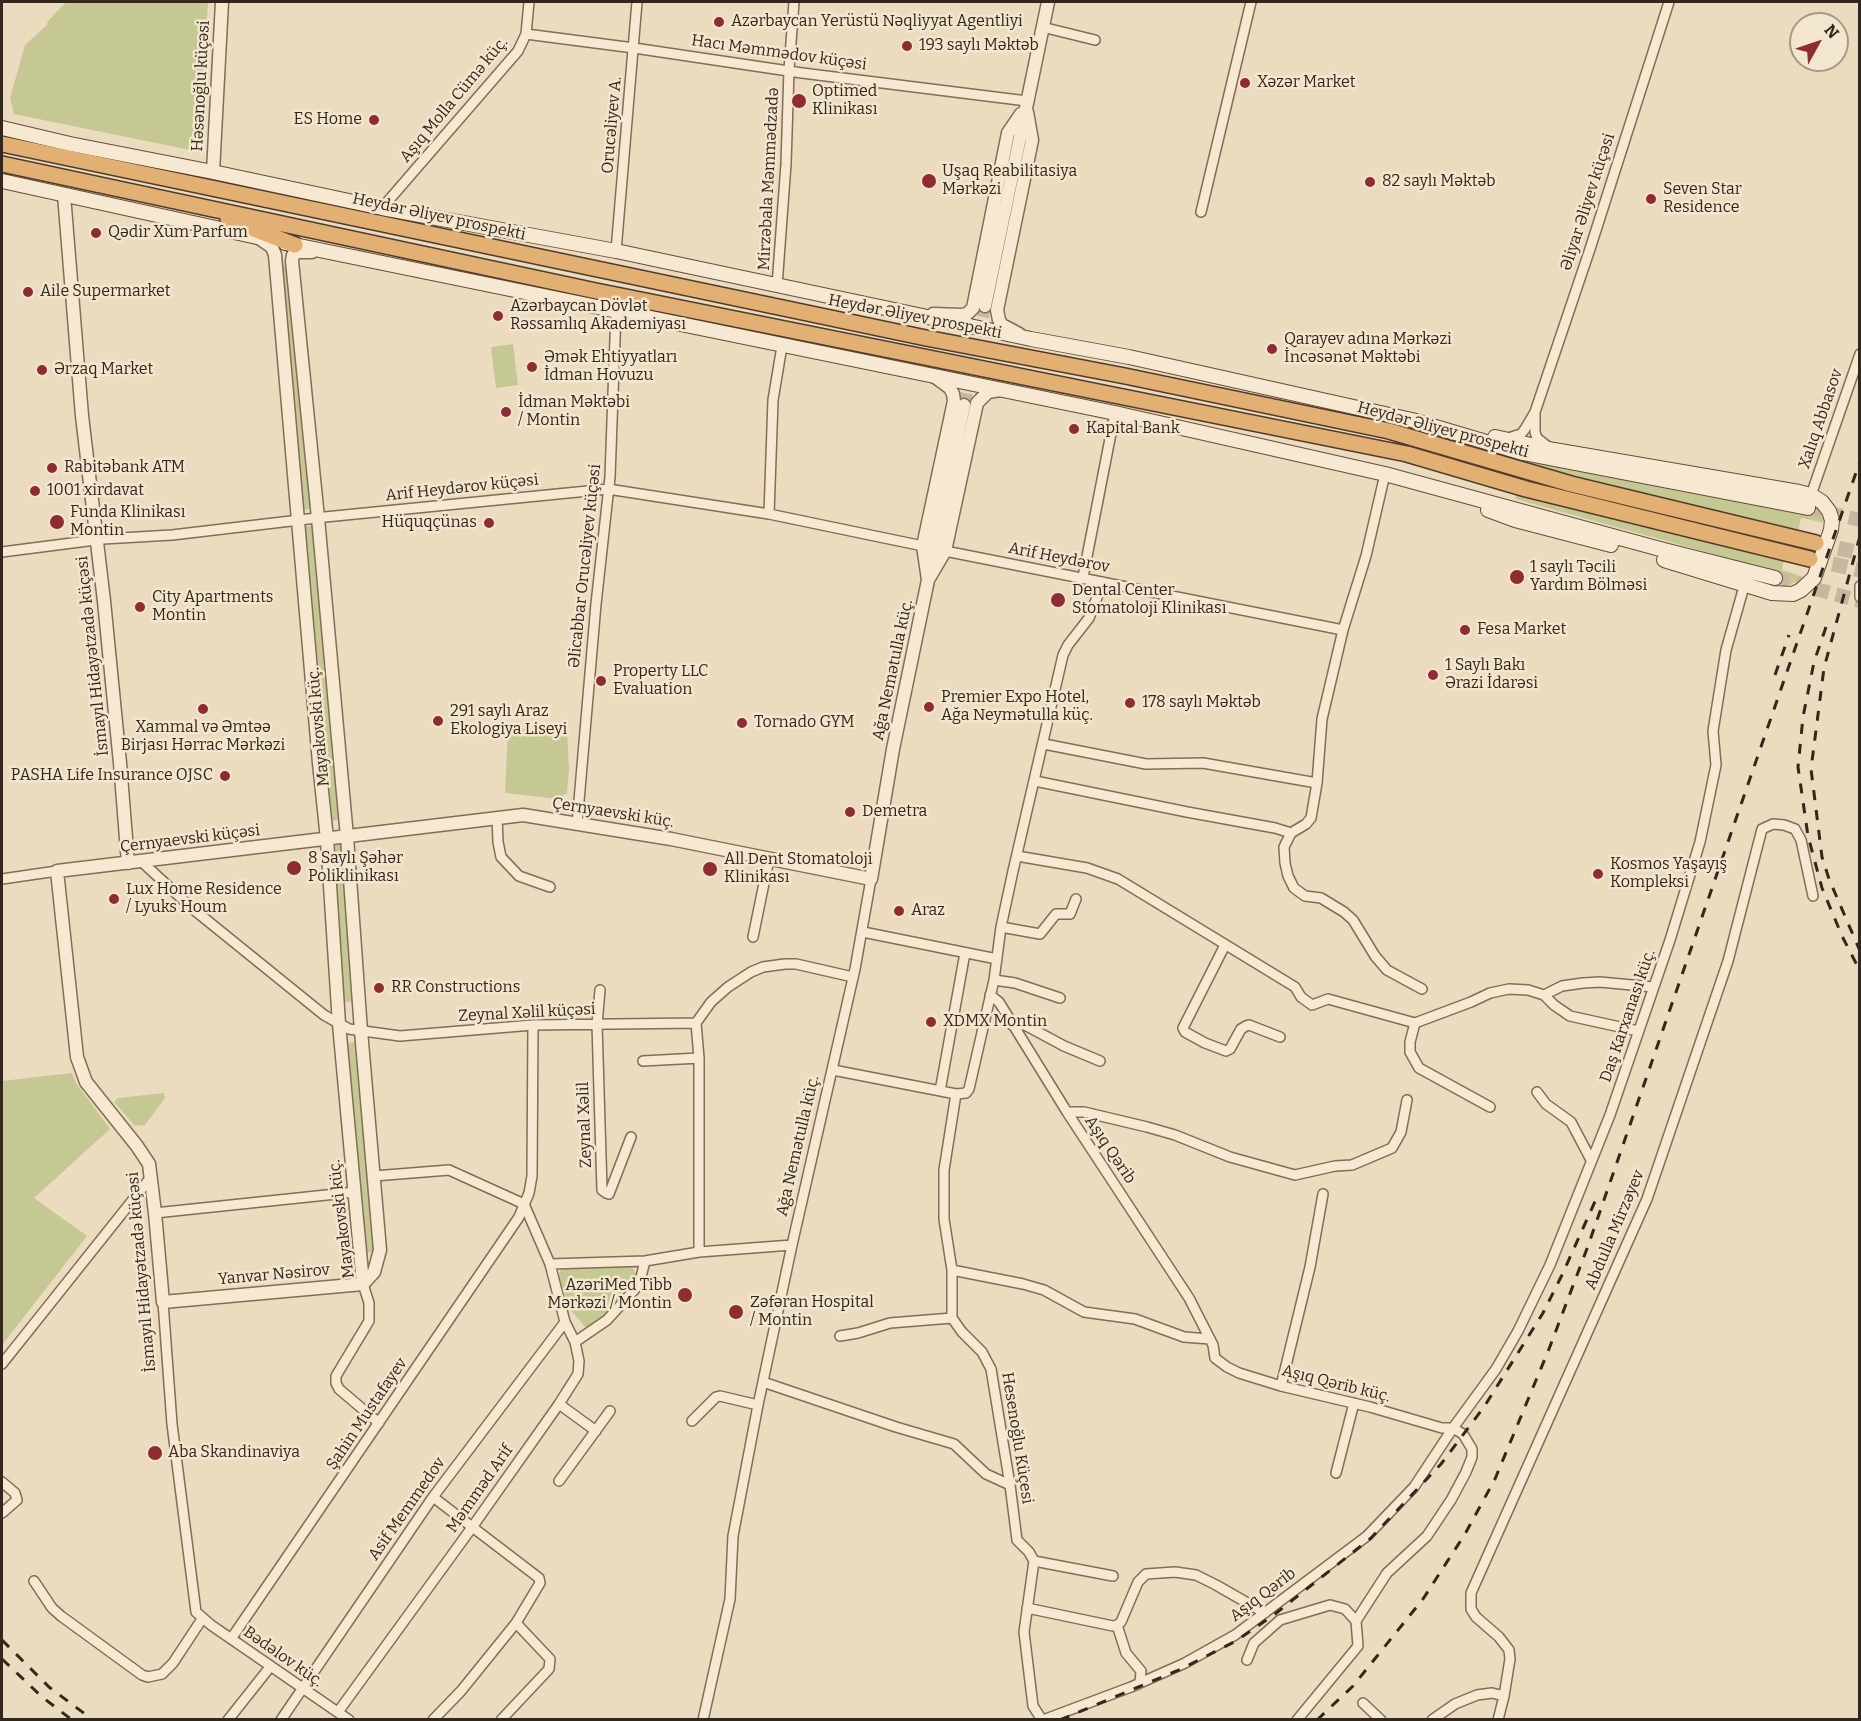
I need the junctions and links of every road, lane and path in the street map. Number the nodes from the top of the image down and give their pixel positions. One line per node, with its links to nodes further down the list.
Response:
1 (222, 2): 17 (street, Həsənoğlu küçəsi)
2 (529, 2): 9 (street, Aşıq Molla Cümə küç.)
3 (637, 2): 11 (street, Orucəliyev A.)
4 (794, 2): 12 (street, Mirzəbala Məmmədzadə)
5 (1048, 2): 8 (street)
6 (1251, 2): 22 (street)
7 (1669, 2): 37 (street, Əliyar Əliyev küçəsi)
8 (1042, 27): 10 (street); 13 (street)
9 (526, 34): 11 (street, Hacı Məmmədov küçəsi); 21 (street, Aşıq Molla Cümə küç.)
10 (1095, 40)
11 (634, 48): 12 (street, Hacı Məmmədov küçəsi); 25 (street, Orucəliyev A.)
12 (789, 70): 13 (street, Hacı Məmmədov küçəsi); 27 (street, Mirzəbala Məmmədzadə)
13 (1027, 103): 28 (street); 30 (street); 31 (street)
14 (2, 128): 17 (main road)
15 (2, 144): 50 (highway, Heydər Əliyev prospekti)
16 (2, 164): 20 (highway, Heydər Əliyev prospekti)
17 (213, 172): 21 (main road)
18 (2, 182): 19 (main road)
19 (64, 195): 23 (main road); 49 (street, İsmayıl Hidayətzadə küçəsi)
20 (184, 202): 24 (highway); 54 (highway, Heydər Əliyev prospekti)
21 (382, 208): 25 (main road)
22 (1201, 212)
23 (259, 238): 24 (main road); 48 (street, Mayakovski küç.)
24 (295, 245): 26 (main road)
25 (616, 251): 27 (main road)
26 (327, 252): 29 (main road); 47 (street, Mayakovski küç.)
27 (777, 286): 30 (main road)
28 (985, 306)
29 (616, 311): 32 (main road); 44 (street, Əlicabbar Orucəliyev küçəsi)
30 (915, 313): 31 (main road)
31 (1031, 339): 39 (main road)
32 (782, 345): 34 (main road); 46 (street)
33 (1860, 354): 45 (street, Xalıq Abbasov)
34 (934, 377): 35 (main road); 51 (street)
35 (1000, 390): 38 (main road); 52 (street, Ağa Nemətulla küç.)
36 (964, 405): 57 (street)
37 (1535, 412): 40 (street, Əliyar Əliyev küçəsi); 41 (street, Əliyar Əliyev küçəsi)
38 (1115, 414): 42 (main road); 55 (street)
39 (1412, 420): 40 (main road); 45 (main road)
40 (1502, 438): 41 (main road)
41 (1554, 450): 45 (main road)
42 (1385, 474): 43 (main road); 62 (street)
43 (1417, 482): 56 (main road); 59 (main road)
44 (608, 489): 46 (street, Arif Heydərov küçəsi); 47 (street, Arif Heydərov küçəsi); 67 (street, Əlicabbar Orucəliyev küçəsi)
45 (1810, 501): 59 (main road)
46 (769, 514): 51 (street, Arif Heydərov küçəsi)
47 (318, 518): 48 (street, Arif Heydərov küçəsi); 69 (street, Mayakovski küç.)
48 (299, 520): 49 (street, Arif Heydərov küçəsi); 70 (street, Mayakovski küç.)
49 (97, 540): 53 (street, Arif Heydərov küçəsi); 74 (street, İsmayıl Hidayətzadə küçəsi)
50 (1816, 543)
51 (922, 546): 57 (street, Ağa Nemətulla küç.)
52 (945, 551): 55 (street, Arif Heydərov); 57 (street, Ağa Nemətulla küç.)
53 (2, 552)
54 (1810, 559)
55 (1083, 578): 58 (street, Arif Heydərov)
56 (1775, 578)
57 (928, 580): 77 (street, Ağa Nemətulla küç.)
58 (1103, 582): 62 (street, Arif Heydərov); 63 (street)
59 (1745, 584): 89 (street, Daş Karxanası küç.)
60 (1860, 586): 61 (street)
61 (1860, 597)
62 (1343, 630): 65 (street)
63 (1044, 744): 64 (street); 65 (street)
64 (1035, 781): 68 (street); 71 (street)
65 (1317, 783): 68 (street)
66 (497, 817): 67 (street, Çernyaevski küç.); 69 (street, Çernyaevski küç.); 78 (street)
67 (577, 824): 72 (street, Çernyaevski küç.)
68 (1291, 833): 90 (street)
69 (347, 837): 70 (street, Çernyaevski küçəsi); 101 (street, Mayakovski küç.)
70 (327, 839): 73 (street, Çernyaevski küçəsi); 97 (street, Mayakovski küç.)
71 (1017, 856): 81 (street); 84 (street)
72 (769, 859): 77 (street, Çernyaevski küç.); 83 (street)
73 (142, 862): 74 (street, Çernyaevski küçəsi); 97 (street, Zeynal Xəlil küçəsi)
74 (128, 863): 75 (street, Çernyaevski küçəsi)
75 (57, 871): 76 (street); 117 (street, İsmayıl Hidayətzadə küçəsi)
76 (2, 879)
77 (871, 879): 82 (street, Ağa Nemətulla küç.)
78 (550, 888)
79 (1814, 896): 167 (street, Abdulla Mirzəyev)
80 (1076, 899): 81 (street)
81 (1001, 927): 86 (street)
82 (863, 932): 85 (street); 87 (street, Ağa Nemətulla küç.)
83 (753, 937)
84 (1225, 945): 96 (street); 103 (street)
85 (965, 952): 86 (street); 108 (street)
86 (997, 959): 88 (street)
87 (853, 977): 95 (street); 107 (street, Ağa Nemətulla küç.)
88 (994, 980): 92 (street); 94 (street)
89 (1653, 987): 93 (street); 102 (street, Daş Karxanası küç.)
90 (1422, 989)
91 (600, 990): 98 (street, Zeynal Xəlil)
92 (990, 995): 100 (street, Aşıq Qərib); 110 (street)
93 (1544, 995): 96 (street); 102 (street)
94 (1060, 998)
95 (696, 1023): 98 (street, Zeynal Xəlil küçəsi); 104 (street)
96 (1416, 1023): 112 (street)
97 (339, 1024): 101 (street, Zeynal Xəlil küçəsi); 118 (street, Mayakovski küç.)
98 (597, 1024): 99 (street, Zeynal Xəlil küçəsi); 114 (street, Zeynal Xəlil)
99 (533, 1025): 101 (street, Zeynal Xəlil küçəsi); 120 (street, Şahin Mustafayev)
100 (1012, 1025): 106 (street); 113 (street, Aşıq Qərib)
101 (361, 1031): 116 (street, Mayakovski küç.)
102 (1638, 1031): 115 (street, Daş Karxanası küç.)
103 (1280, 1037)
104 (699, 1058): 105 (street); 123 (street)
105 (643, 1061)
106 (1100, 1061)
107 (833, 1070): 108 (street); 122 (street, Ağa Nemətulla küç.)
108 (940, 1091): 110 (street)
109 (1537, 1092): 115 (street)
110 (956, 1094): 126 (street)
111 (1407, 1100): 113 (street)
112 (1490, 1107)
113 (1067, 1112): 132 (street, Aşıq Qərib)
114 (631, 1137)
115 (1591, 1160): 144 (street, Daş Karxanası küç.)
116 (374, 1176): 120 (street); 127 (street, Mayakovski küç.)
117 (152, 1178): 121 (street, İsmayıl Hidayətzadə küçəsi); 135 (street)
118 (355, 1192): 121 (street); 127 (street, Mayakovski küç.)
119 (1323, 1194): 137 (street)
120 (524, 1204): 125 (street); 143 (street, Şahin Mustafayev)
121 (155, 1214): 128 (street, İsmayıl Hidayətzadə küçəsi)
122 (792, 1245): 123 (street); 136 (street, Ağa Nemətulla küç.)
123 (699, 1252): 124 (street)
124 (645, 1261): 125 (street); 133 (street)
125 (550, 1263): 130 (street, Məmməd Arif)
126 (952, 1270): 129 (street); 132 (street)
127 (363, 1284): 128 (street, Yanvar Nəsirov); 143 (street)
128 (163, 1302): 158 (street, İsmayıl Hidayətzadə küçəsi)
129 (952, 1318): 131 (street); 149 (street, Hesenoğlu Küçesi)
130 (565, 1322): 133 (street, Məmməd Arif); 150 (street, Asif Memmedov)
131 (840, 1336)
132 (1210, 1339): 134 (street, Aşıq Qərib)
133 (575, 1342): 139 (street, Məmməd Arif)
134 (1215, 1358): 137 (street, Aşıq Qərib küç.)
135 (2, 1365)
136 (763, 1382): 140 (street, Ağa Nemətulla küç.); 149 (street)
137 (1281, 1386): 138 (street, Aşıq Qərib küç.)
138 (1354, 1403): 144 (street, Aşıq Qərib küç.); 146 (street)
139 (559, 1404): 145 (street); 152 (street, Məmməd Arif)
140 (758, 1404): 142 (street); 175 (street, Ağa Nemətulla küç.)
141 (610, 1411): 145 (street)
142 (692, 1421)
143 (379, 1423): 162 (street, Şahin Mustafayev)
144 (1452, 1428): 157 (street, Aşıq Qərib); 159 (street)
145 (596, 1431): 147 (street)
146 (1336, 1473)
147 (559, 1481)
148 (2, 1482): 151 (street)
149 (1010, 1485): 153 (street, Hesenoğlu Küçesi)
150 (434, 1497): 152 (street); 166 (street, Asif Memmedov)
151 (2, 1513)
152 (473, 1526): 160 (street); 169 (street, Məmməd Arif)
153 (1034, 1561): 154 (street); 156 (street)
154 (1113, 1576)
155 (34, 1581): 158 (street)
156 (1027, 1608): 161 (street); 176 (street)
157 (1265, 1612): 161 (street); 165 (street, Aşıq Qərib)
158 (202, 1619): 162 (street, Bədəlov küç.)
159 (1356, 1621): 163 (street); 177 (street)
160 (516, 1623): 173 (street); 174 (street)
161 (1118, 1625): 165 (street)
162 (231, 1639): 164 (street, Bədəlov küç.)
163 (1247, 1660)
164 (270, 1667): 166 (street, Bədəlov küç.); 170 (street)
165 (1140, 1683): 176 (street, Aşıq Qərib)
166 (301, 1688): 169 (street, Bədəlov küç.); 171 (street, Asif Memmedov)
167 (1504, 1696): 179 (street); 180 (street, Abdulla Mirzəyev)
168 (1363, 1703): 178 (street)
169 (338, 1712): 172 (street, Bədəlov küç.)
170 (228, 1719)
171 (280, 1719)
172 (349, 1719)
173 (433, 1719)
174 (501, 1719)
175 (703, 1719)
176 (1042, 1719)
177 (1297, 1719)
178 (1382, 1719)
179 (1432, 1719)
180 (1497, 1719)

